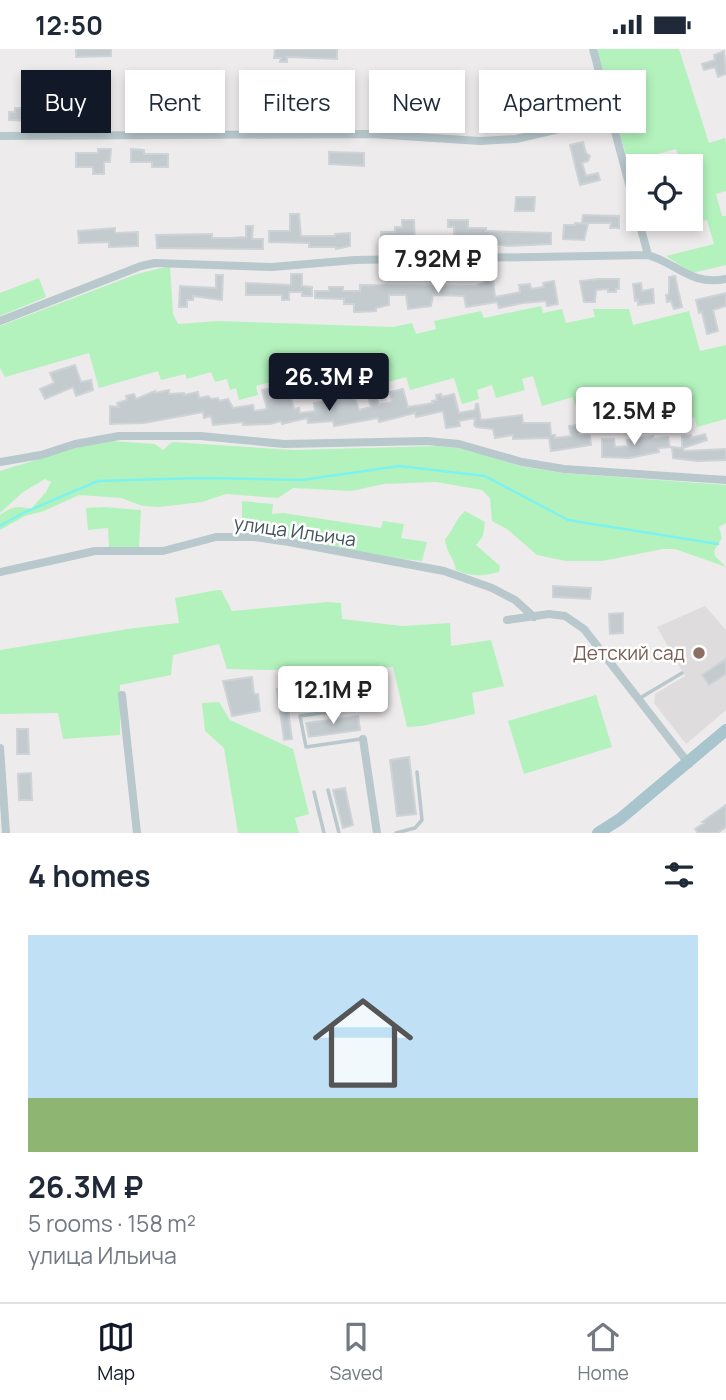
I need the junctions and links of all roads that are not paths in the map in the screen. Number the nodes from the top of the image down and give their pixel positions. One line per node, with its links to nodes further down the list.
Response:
1 (593, 49): 2 (street)
2 (598, 70)
3 (542, 133): 5 (street)
4 (614, 133): 6 (street)
5 (0, 136)
6 (648, 255): 7 (street); 8 (street)
7 (726, 279)
8 (0, 321)
9 (0, 462): 10 (street)
10 (726, 479)
11 (0, 572): 12 (street, улица Ильича)
12 (534, 617): 13 (street); 16 (street)
13 (507, 620)
14 (682, 673): 16 (lane)
15 (122, 695): 26 (street)
16 (640, 698): 21 (street)
17 (351, 709): 19 (lane)
18 (726, 730): 21 (main road)
19 (363, 739): 29 (street)
20 (0, 748): 25 (street)
21 (689, 764): 31 (main road)
22 (417, 772): 30 (lane)
23 (328, 790): 28 (lane)
24 (314, 792): 27 (lane)
25 (6, 833)
26 (137, 833)
27 (324, 833)
28 (339, 833)
29 (377, 833)
30 (396, 833)
31 (598, 833)

